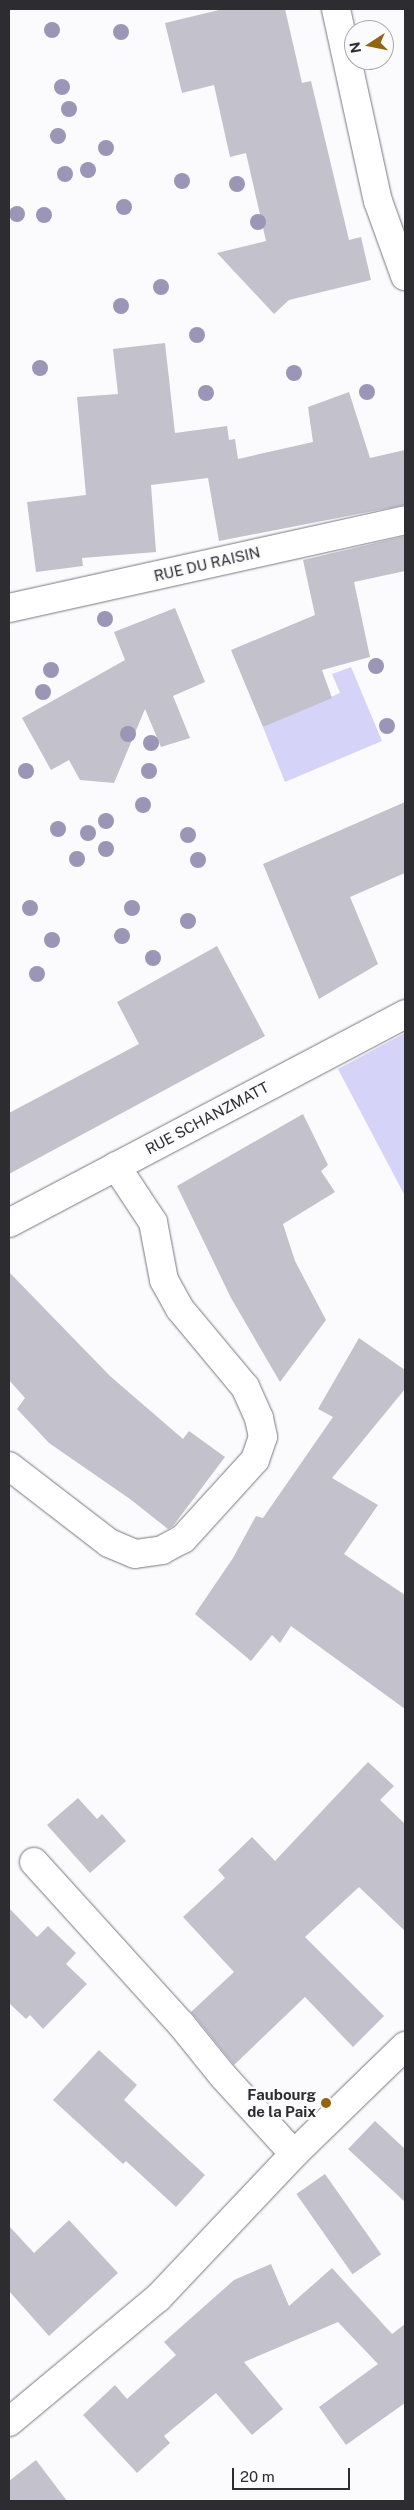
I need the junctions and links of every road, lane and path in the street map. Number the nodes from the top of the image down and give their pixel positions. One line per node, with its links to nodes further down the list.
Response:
1 (336, 9): 2 (street)
2 (405, 276)
3 (405, 520): 4 (street, RUE DU RAISIN)
4 (9, 608)
5 (405, 1014): 6 (street, RUE SCHANZMATT)
6 (116, 1166): 7 (street, RUE SCHANZMATT); 8 (street)
7 (9, 1223)
8 (9, 1466)
9 (34, 1862): 11 (street)
10 (405, 2046): 11 (street)
11 (294, 2154): 12 (street)
12 (9, 2422)

